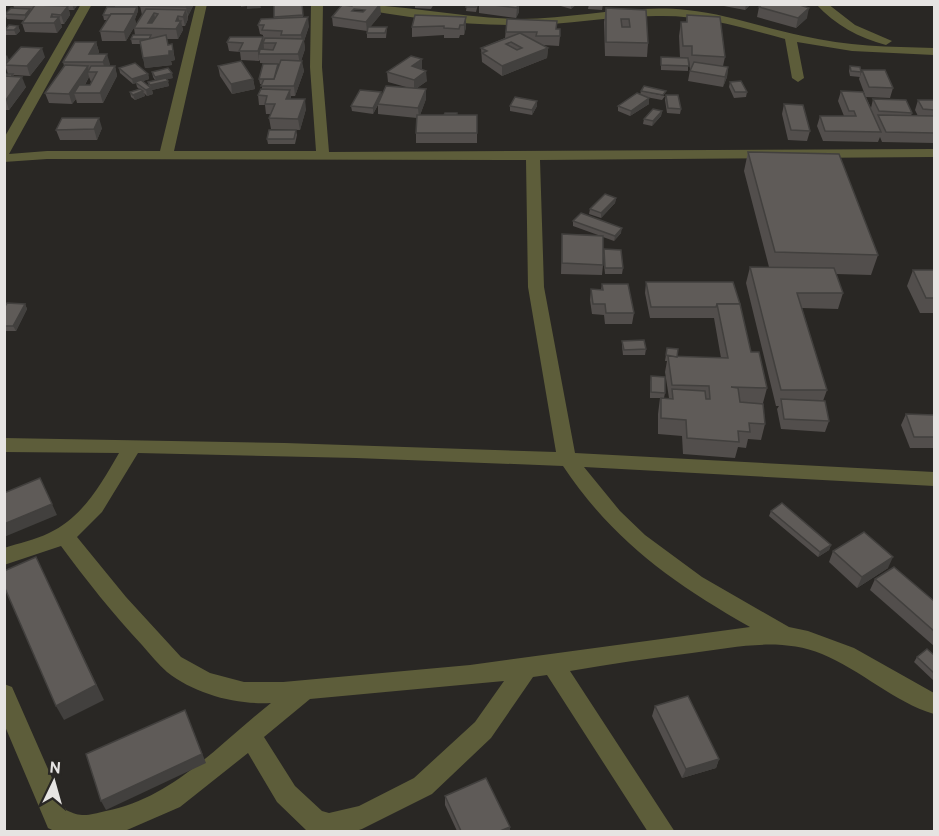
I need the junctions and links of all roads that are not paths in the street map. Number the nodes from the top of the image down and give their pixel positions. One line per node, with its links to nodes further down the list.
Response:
1 (87, 4): 13 (street)
2 (202, 4): 15 (street)
3 (317, 4): 16 (street)
4 (348, 4): 7 (street)
5 (699, 4): 7 (street)
6 (821, 4): 10 (street)
7 (728, 19): 8 (street)
8 (774, 33): 9 (street); 10 (street)
9 (790, 36): 11 (street); 12 (street)
10 (867, 37): 11 (street)
11 (934, 51)
12 (798, 78)
13 (4, 151)
14 (934, 153): 17 (street)
15 (166, 155): 16 (street); 18 (street)
16 (323, 155): 17 (street)
17 (533, 156): 21 (street)
18 (4, 158)
19 (4, 445): 20 (street)
20 (132, 447): 21 (street); 23 (street)
21 (568, 459): 22 (street); 25 (street)
22 (934, 479)
23 (64, 535): 24 (street); 28 (street)
24 (4, 556)
25 (788, 636): 26 (street); 30 (street)
26 (552, 663): 27 (street); 32 (street)
27 (526, 668): 28 (street); 31 (street)
28 (305, 690): 31 (street)
29 (4, 694): 31 (street)
30 (934, 705)
31 (250, 735)
32 (663, 831)

